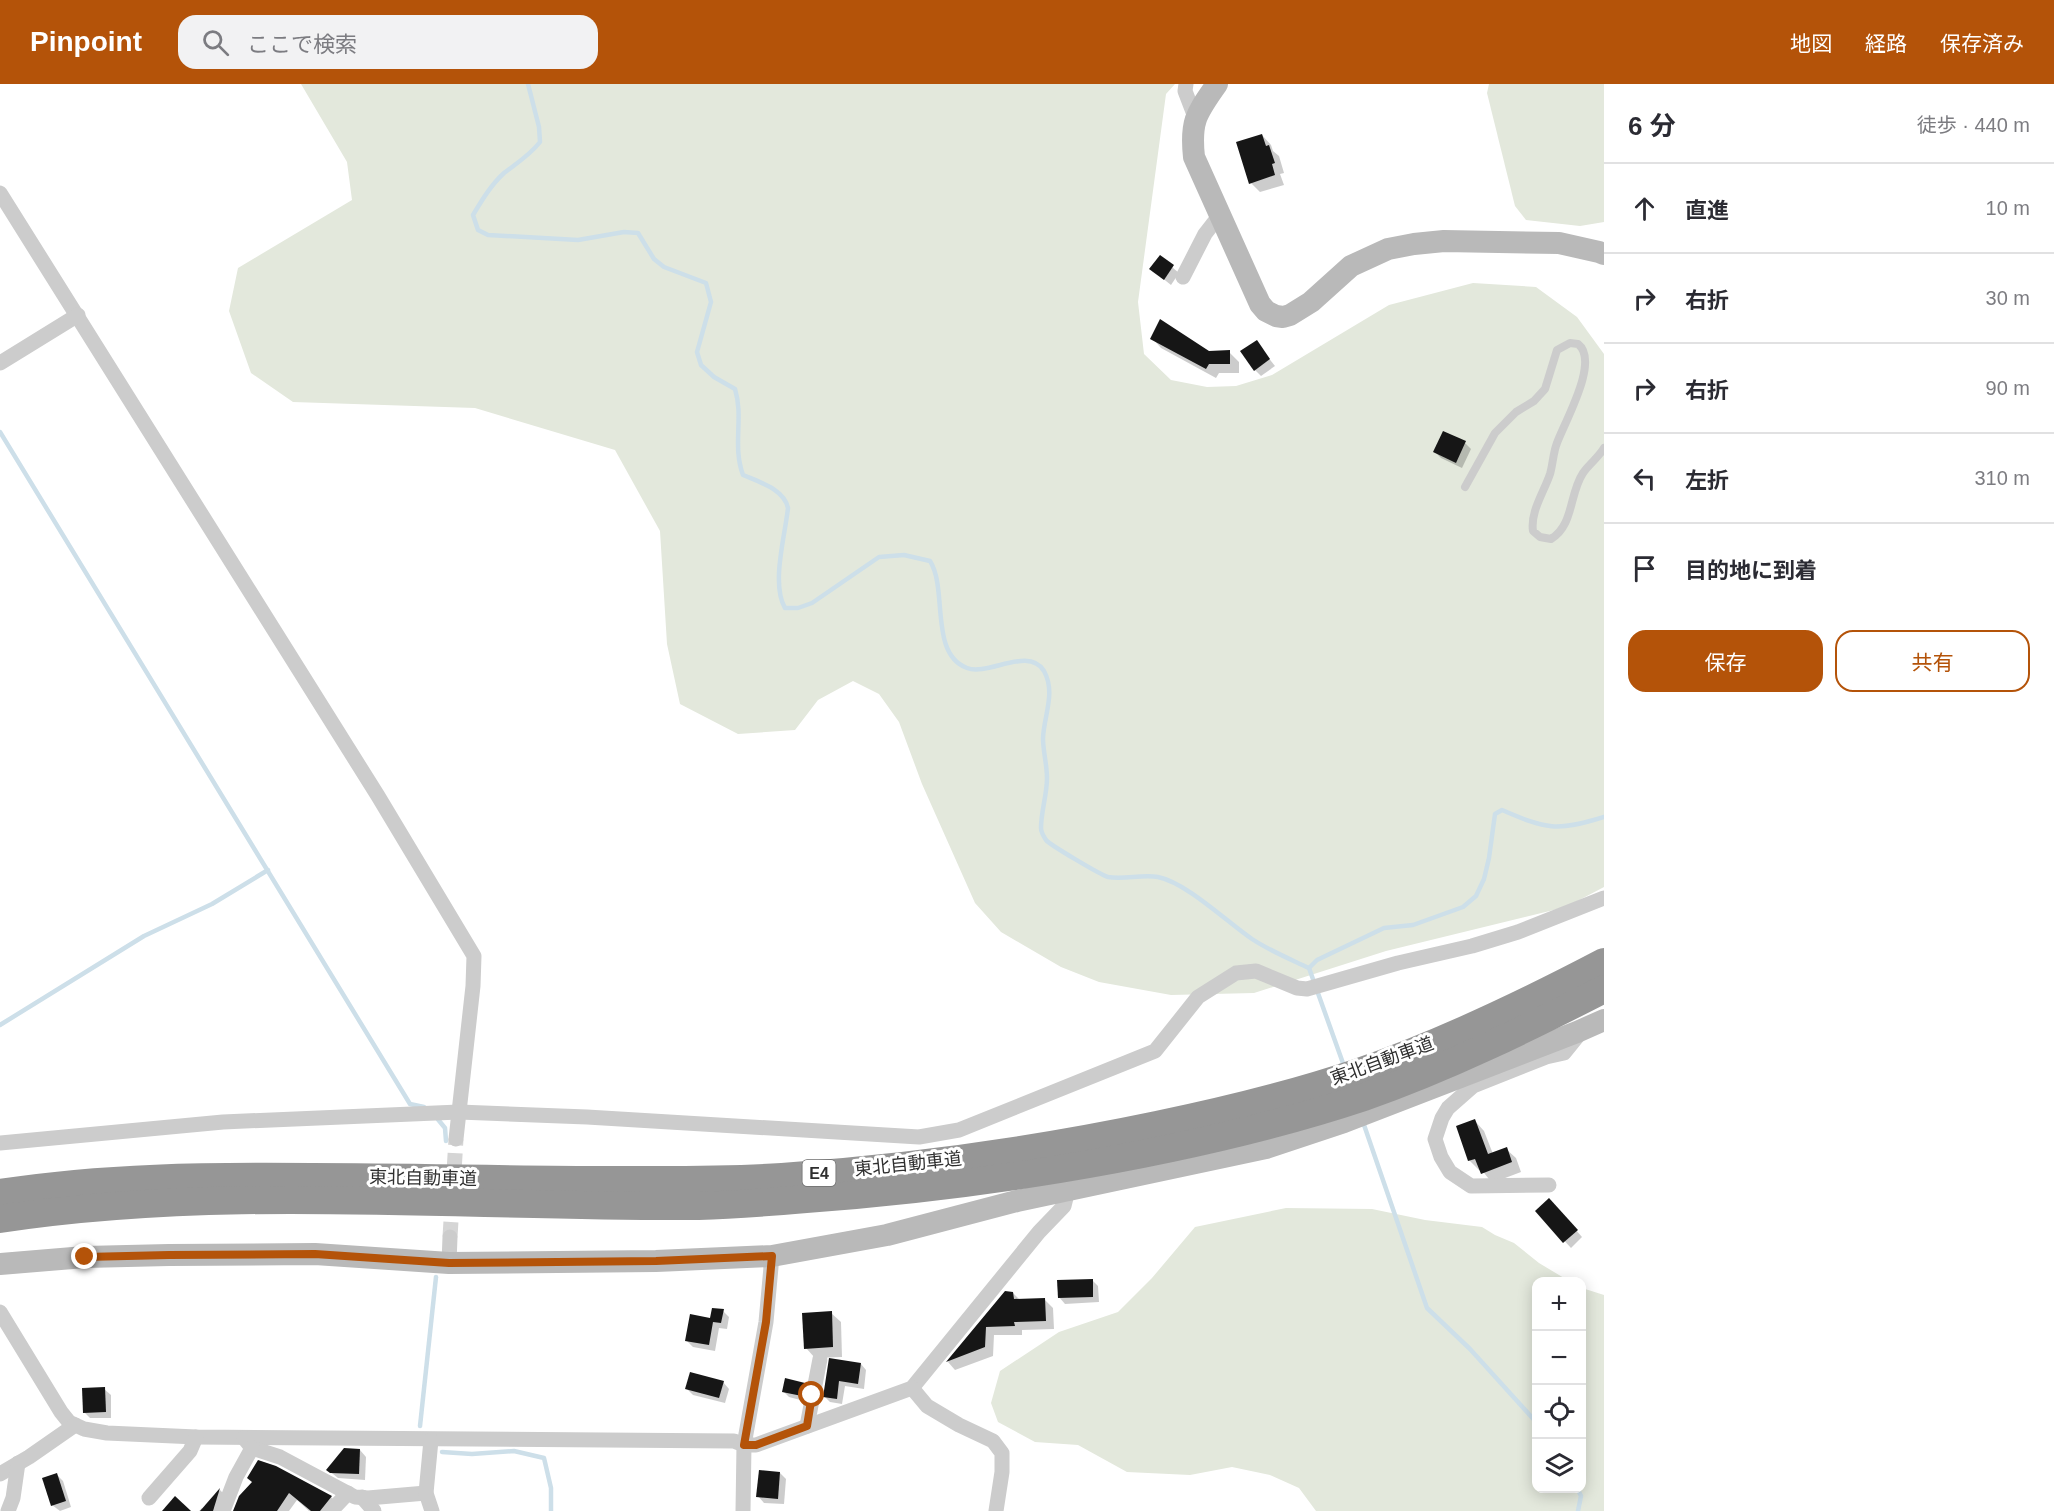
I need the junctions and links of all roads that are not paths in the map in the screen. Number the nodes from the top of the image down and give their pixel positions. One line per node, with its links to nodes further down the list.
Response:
1 (1186, 84): 3 (street)
2 (1217, 84): 3 (street)
3 (1195, 117): 5 (street)
4 (0, 193): 8 (street)
5 (1219, 216): 6 (street); 7 (street)
6 (1604, 254)
7 (1183, 277)
8 (78, 315): 9 (street); 17 (street)
9 (0, 363)
10 (1604, 448): 11 (lane)
11 (1465, 487)
12 (1604, 898): 17 (street)
13 (1604, 962): 22 (highway, 東北自動車道 / E4)
14 (1604, 989): 23 (highway, 東北自動車道 / E4)
15 (1604, 1020): 16 (street)
16 (1583, 1029): 20 (street); 21 (street)
17 (459, 1112): 18 (street); 19 (street)
18 (456, 1139)
19 (0, 1143)
20 (1549, 1185)
21 (1068, 1190): 25 (street); 30 (street)
22 (0, 1193)
23 (0, 1219)
24 (450, 1236): 26 (street)
25 (772, 1256): 26 (street); 36 (street)
26 (449, 1263): 27 (street)
27 (0, 1264)
28 (0, 1312): 31 (street)
29 (820, 1359): 32 (street)
30 (912, 1388): 32 (street); 48 (street)
31 (75, 1425): 33 (street); 37 (street)
32 (807, 1426): 36 (street)
33 (196, 1437): 35 (street); 41 (street)
34 (431, 1440): 35 (street); 36 (street); 39 (street)
35 (248, 1443): 40 (street); 43 (street)
36 (744, 1445): 47 (street)
37 (18, 1463): 38 (street); 42 (street)
38 (0, 1474)
39 (426, 1492): 40 (street); 46 (street)
40 (355, 1495): 44 (street); 45 (street)
41 (149, 1498)
42 (8, 1511)
43 (223, 1511)
44 (331, 1511)
45 (374, 1511)
46 (432, 1511)
47 (743, 1511)
48 (996, 1511)

